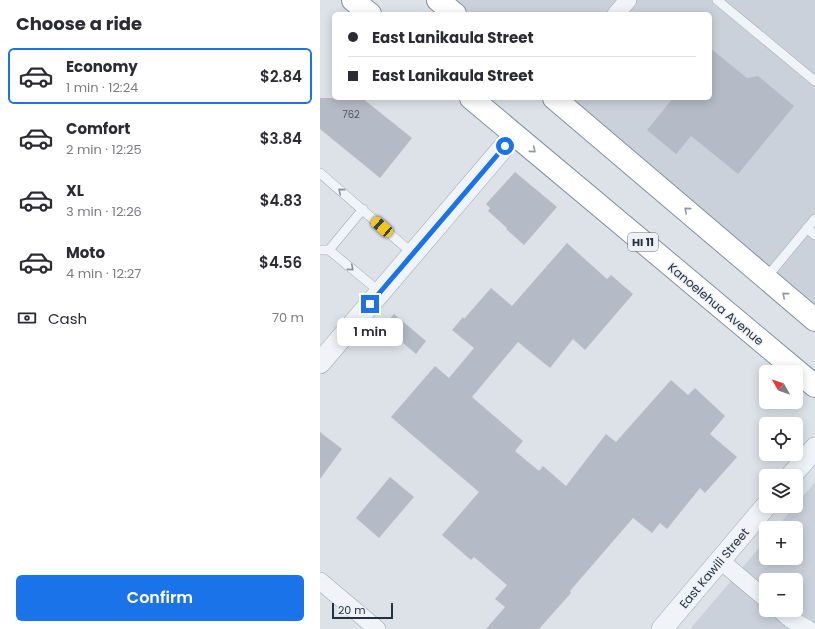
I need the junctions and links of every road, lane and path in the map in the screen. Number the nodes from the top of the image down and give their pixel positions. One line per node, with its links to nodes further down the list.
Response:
1 (353, 0): 5 (highway)
2 (438, 0): 6 (highway)
3 (628, 0): 7 (street)
4 (717, 0): 8 (lane)
5 (368, 12)
6 (453, 12)
7 (618, 12)
8 (815, 81)
9 (473, 100): 12 (highway, Kanoelehua Avenue / HI 11)
10 (559, 100): 11 (highway)
11 (577, 108): 20 (highway, one-way to 11)
12 (514, 135): 19 (street); 24 (highway, Kanoelehua Avenue / HI 11, one-way to 24)
13 (320, 173): 14 (lane, one-way to 13)
14 (362, 210): 18 (lane); 19 (lane)
15 (815, 219): 16 (lane)
16 (807, 228): 17 (lane); 20 (lane)
17 (815, 235)
18 (325, 250): 21 (lane, one-way to 21)
19 (412, 254): 21 (street)
20 (766, 278): 22 (highway, one-way to 20)
21 (380, 292): 23 (street)
22 (815, 320)
23 (320, 363)
24 (815, 386)
25 (815, 448): 26 (street)
26 (797, 469)
27 (760, 513): 28 (street, East Kawili Street)
28 (721, 561): 30 (street); 33 (street, East Kawili Street)
29 (320, 581): 32 (street)
30 (759, 592)
31 (788, 617): 34 (street)
32 (378, 629)
33 (662, 629)
34 (808, 629)

